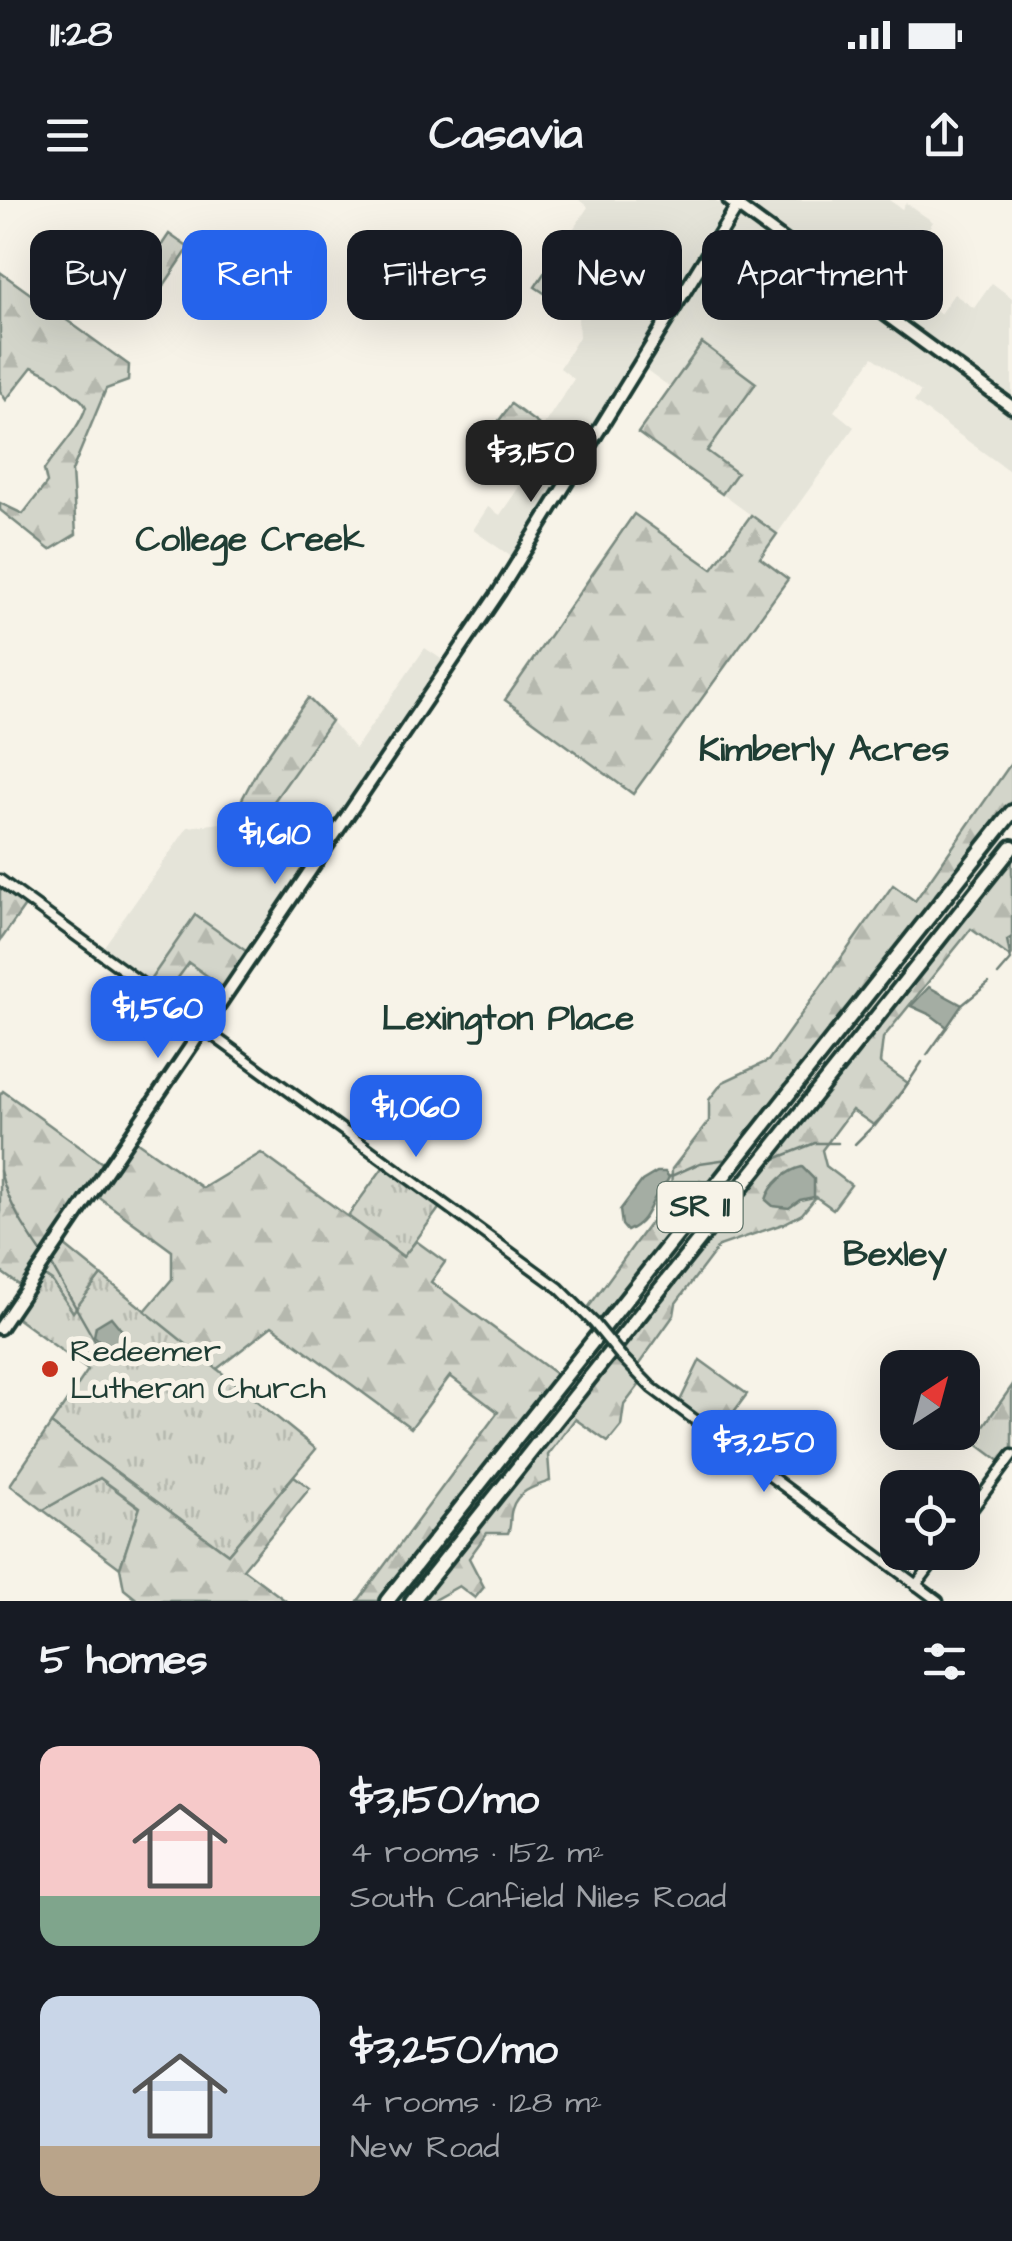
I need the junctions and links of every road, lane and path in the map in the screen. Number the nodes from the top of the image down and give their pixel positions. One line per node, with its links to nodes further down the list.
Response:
1 (736, 202): 2 (main road); 6 (main road)
2 (1012, 406)
3 (1012, 812): 12 (highway, SR 11)
4 (1012, 847): 13 (highway, SR 11)
5 (0, 880): 6 (street)
6 (205, 1028): 7 (main road); 11 (street, bridge)
7 (0, 1328)
8 (1012, 1455): 9 (street)
9 (980, 1499)
10 (927, 1570): 11 (street)
11 (916, 1585): 14 (street)
12 (387, 1601)
13 (412, 1601)
14 (938, 1601)

